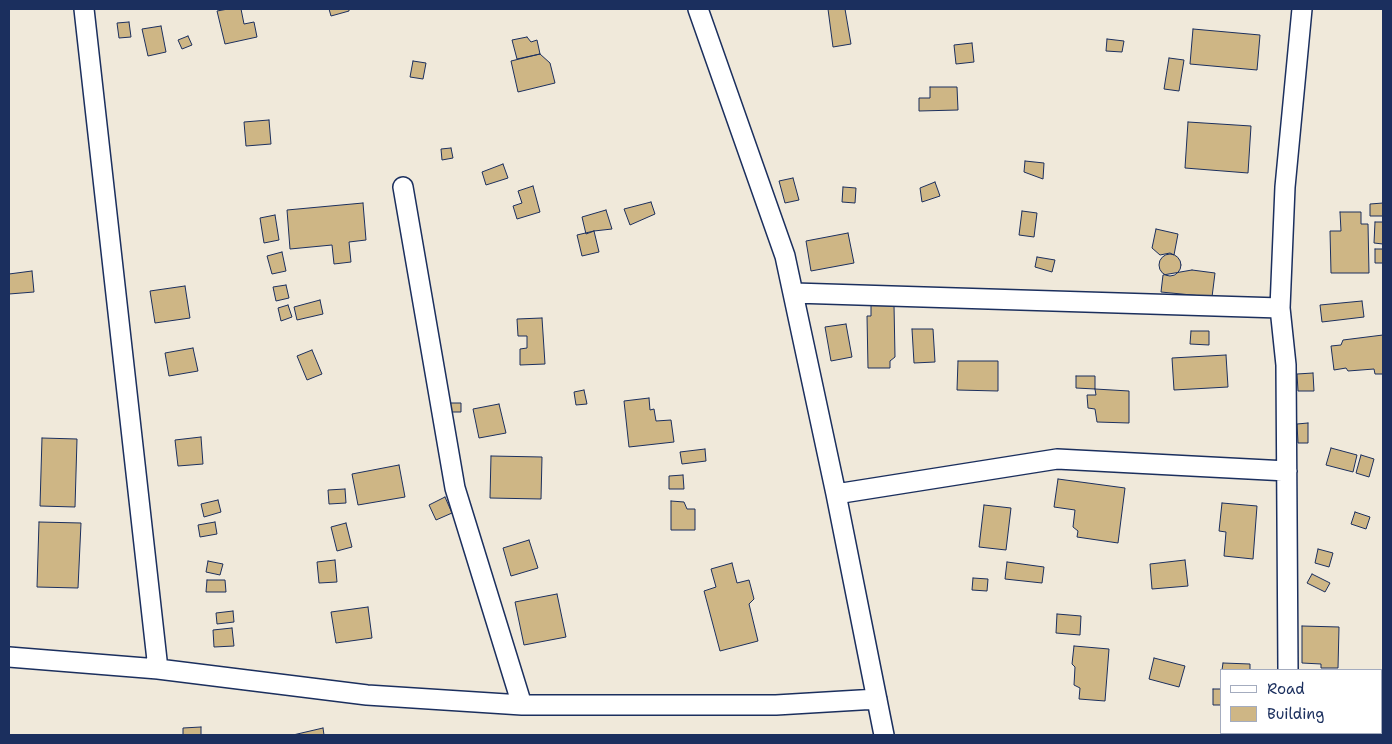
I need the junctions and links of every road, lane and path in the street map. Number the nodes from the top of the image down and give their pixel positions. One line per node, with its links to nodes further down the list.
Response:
1 (84, 9): 10 (street)
2 (698, 9): 5 (street)
3 (1302, 9): 6 (street)
4 (403, 187): 13 (street)
5 (794, 293): 6 (street); 8 (street)
6 (1280, 308): 7 (street)
7 (1287, 470): 8 (street); 11 (street)
8 (836, 494): 12 (street)
9 (9, 657): 10 (street)
10 (158, 669): 13 (street)
11 (1288, 669)
12 (877, 699): 13 (street); 14 (street)
13 (522, 704)
14 (884, 735)

